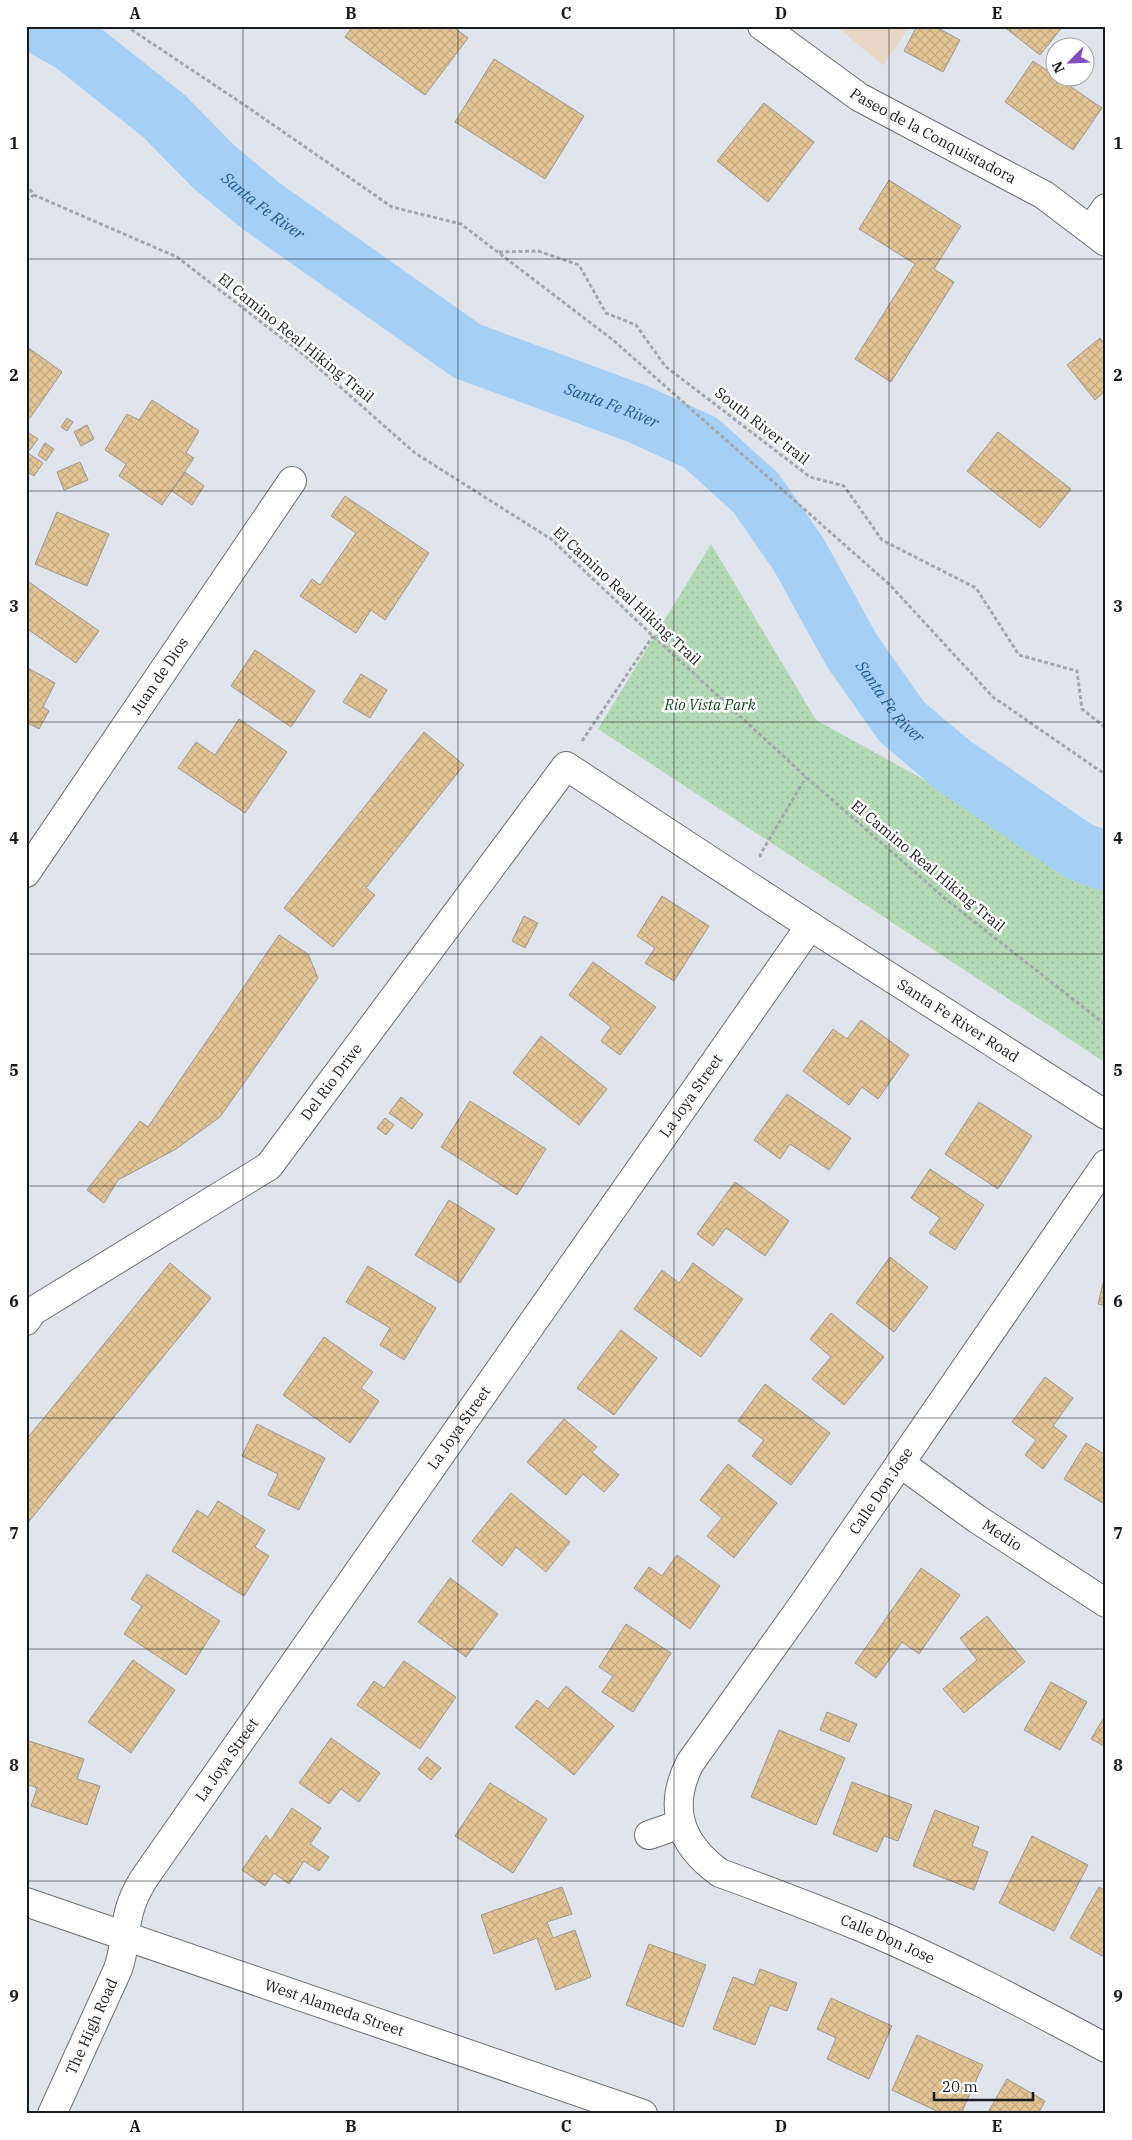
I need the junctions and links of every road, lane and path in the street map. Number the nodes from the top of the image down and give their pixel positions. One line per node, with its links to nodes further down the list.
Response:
1 (126, 26): 7 (path)
2 (776, 31): 6 (street, Paseo de la Conquistadora)
3 (26, 184): 4 (path)
4 (34, 195): 5 (path); 9 (path, El Camino Real Hiking Trail)
5 (26, 201)
6 (1101, 226)
7 (498, 252): 10 (path, South River trail); 12 (path)
8 (292, 481): 15 (street, Juan de Dios)
9 (652, 636): 11 (path); 13 (path, El Camino Real Hiking Trail)
10 (1106, 728)
11 (566, 766): 16 (street, Santa Fe River Road); 20 (street, Del Rio Drive)
12 (1106, 775)
13 (806, 777): 14 (path); 17 (path, El Camino Real Hiking Trail)
14 (765, 863)
15 (26, 873)
16 (810, 926): 18 (street, Santa Fe River Road); 26 (street, La Joya Street)
17 (1106, 1025)
18 (1106, 1115)
19 (1106, 1164): 21 (street, Calle Don Jose)
20 (26, 1321)
21 (900, 1463): 22 (street, Medio); 23 (street, Calle Don Jose)
22 (1106, 1603)
23 (681, 1824): 24 (street); 27 (street, Calle Don Jose)
24 (649, 1835)
25 (26, 1902): 26 (street, West Alameda Street)
26 (126, 1938): 28 (street, The High Road); 29 (street, West Alameda Street)
27 (1106, 2048)
28 (52, 2114)
29 (643, 2114)

